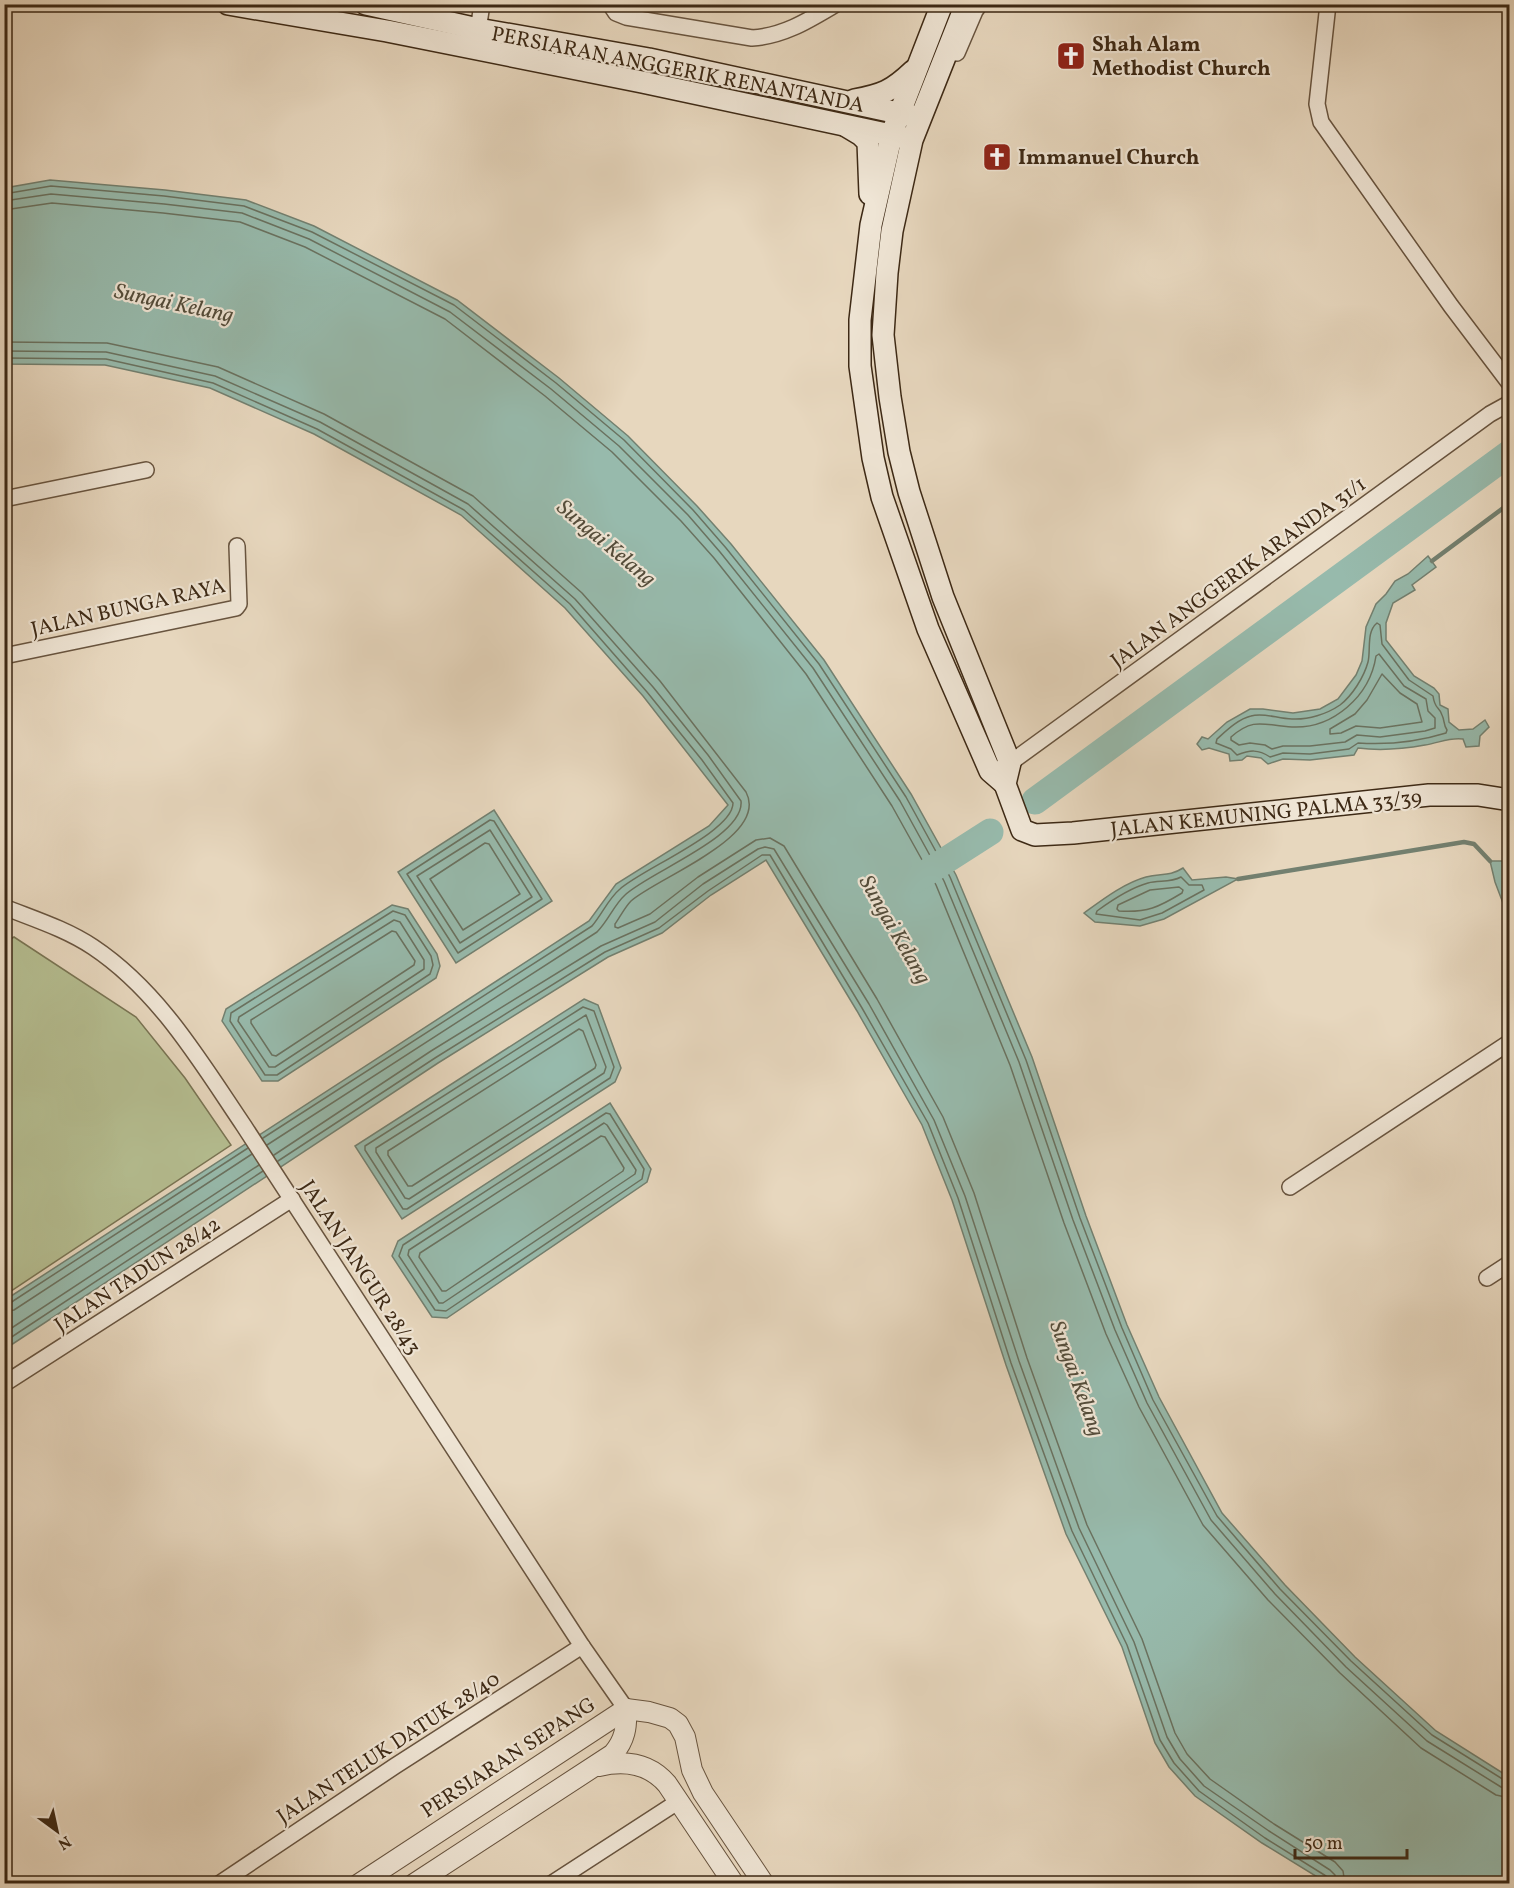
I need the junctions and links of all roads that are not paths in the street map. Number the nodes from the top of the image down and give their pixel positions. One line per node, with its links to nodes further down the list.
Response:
1 (228, 4): 10 (main road)
2 (366, 4): 10 (main road, PERSIARAN ANGGERIK RENANTANDA)
3 (482, 4): 10 (street)
4 (610, 4): 5 (street)
5 (836, 4)
6 (942, 4): 11 (main road)
7 (966, 4): 12 (main road)
8 (980, 4): 12 (street)
9 (1328, 4): 17 (street)
10 (476, 39): 13 (main road, PERSIARAN ANGGERIK RENANTANDA); 14 (main road)
11 (919, 65): 13 (main road); 15 (main road)
12 (934, 86): 15 (main road)
13 (848, 101): 15 (main road, PERSIARAN ANGGERIK RENANTANDA)
14 (841, 123): 15 (main road); 16 (main road)
15 (901, 129): 16 (main road); 23 (main road)
16 (871, 225): 24 (main road)
17 (1509, 384)
18 (1509, 403): 23 (street, JALAN ANGGERIK ARANDA 31/1)
19 (146, 470): 20 (street)
20 (4, 499)
21 (237, 546): 22 (street, JALAN BUNGA RAYA)
22 (4, 656)
23 (1010, 763): 24 (main road)
24 (997, 778): 25 (main road, JALAN KEMUNING PALMA 33/39)
25 (1509, 800)
26 (4, 907): 29 (street, JALAN JANGUR 28/43)
27 (1509, 1042): 28 (street)
28 (1290, 1187)
29 (292, 1199): 32 (street, JALAN TADUN 28/42); 33 (street, JALAN JANGUR 28/43)
30 (1509, 1263): 31 (street)
31 (1487, 1278)
32 (4, 1384)
33 (582, 1646): 34 (street, JALAN JANGUR 28/43); 39 (street, JALAN TELUK DATUK 28/40)
34 (626, 1709): 35 (street, PERSIARAN SEPANG); 37 (street, PERSIARAN SEPANG); 44 (street)
35 (594, 1767): 36 (street); 38 (street, PERSIARAN SEPANG)
36 (679, 1801): 42 (street); 43 (street)
37 (456, 1820): 38 (street); 40 (street, PERSIARAN SEPANG)
38 (473, 1845): 41 (street, PERSIARAN SEPANG)
39 (219, 1884)
40 (359, 1884)
41 (414, 1884)
42 (550, 1884)
43 (734, 1884)
44 (764, 1884)

